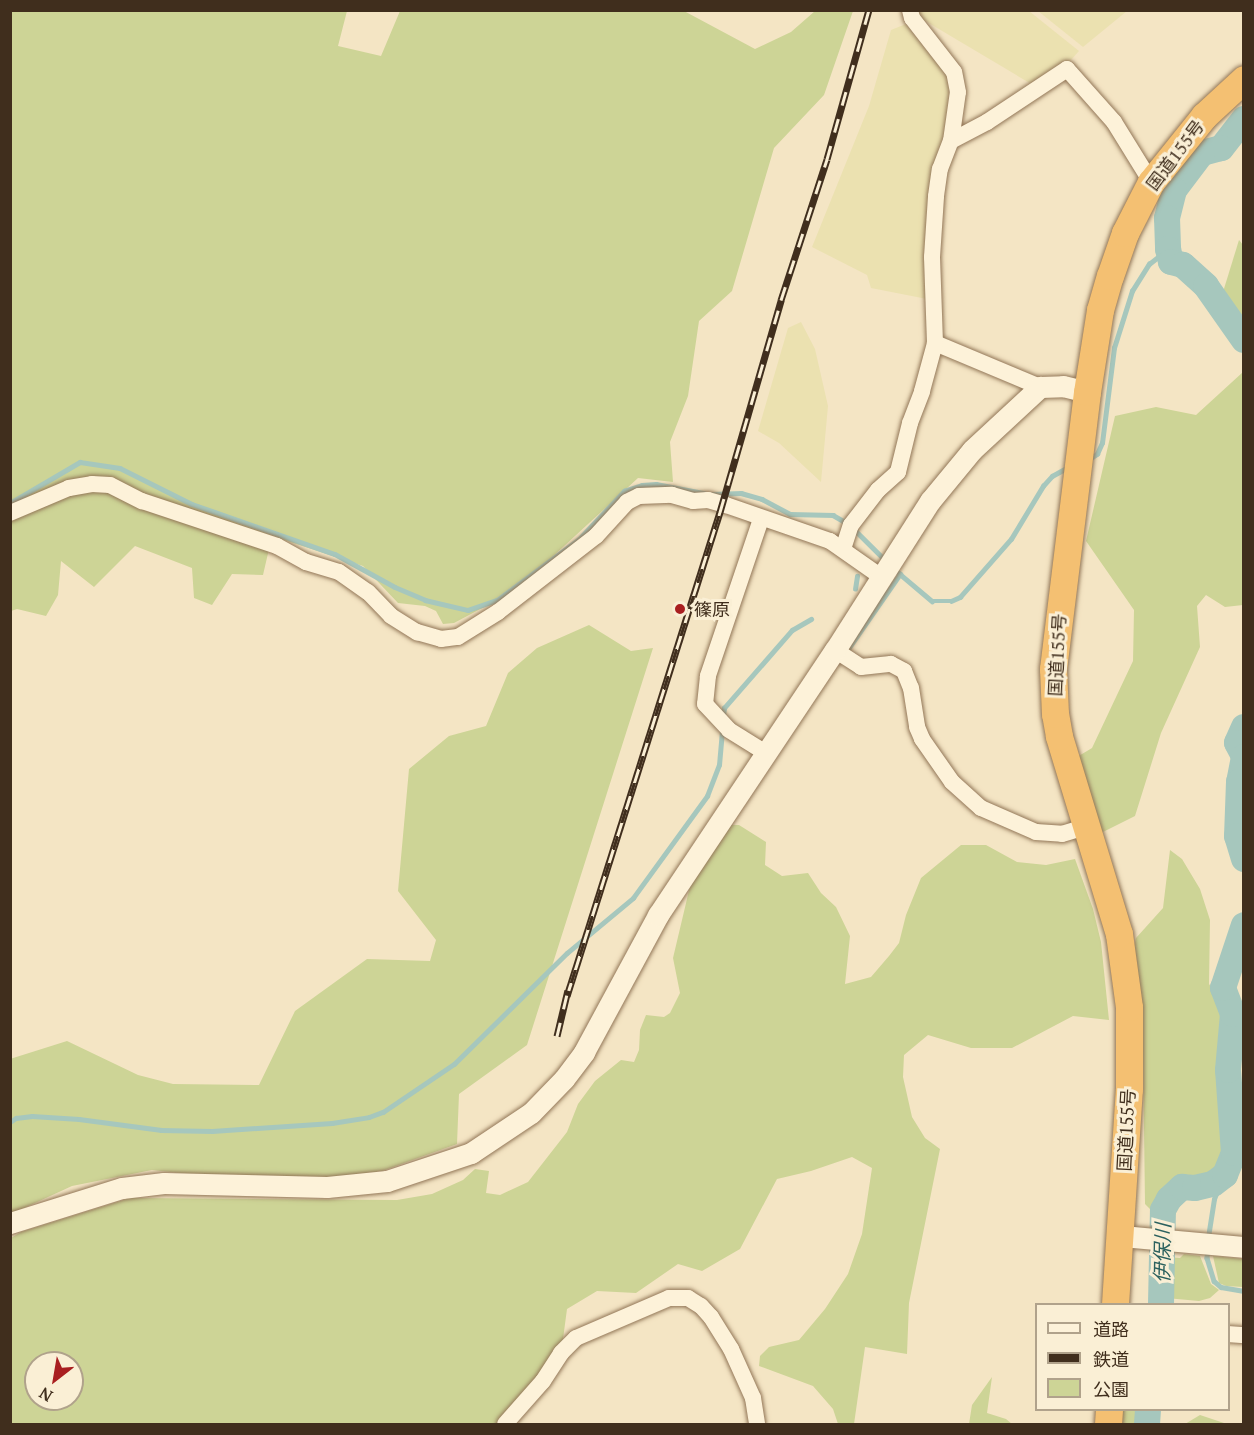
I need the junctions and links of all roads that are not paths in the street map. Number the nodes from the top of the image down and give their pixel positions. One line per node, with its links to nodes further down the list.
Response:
1 (910, 10): 3 (street)
2 (1244, 79): 4 (highway, 国道155号)
3 (951, 141): 4 (street); 5 (street)
4 (1151, 182): 7 (highway, 国道155号)
5 (935, 343): 6 (street); 10 (street)
6 (1040, 387): 7 (street); 11 (street)
7 (1087, 392): 14 (highway, 国道155号)
8 (10, 513): 9 (street)
9 (761, 519): 10 (street); 13 (street)
10 (843, 549): 11 (street)
11 (880, 576): 12 (street)
12 (835, 650): 13 (street); 14 (street)
13 (766, 753): 15 (street)
14 (1085, 827): 16 (highway, 国道155号)
15 (10, 1223)
16 (1134, 1237): 17 (street); 18 (highway, 国道155号)
17 (1234, 1246)
18 (1116, 1303)
19 (505, 1425): 20 (street)
20 (758, 1425)

